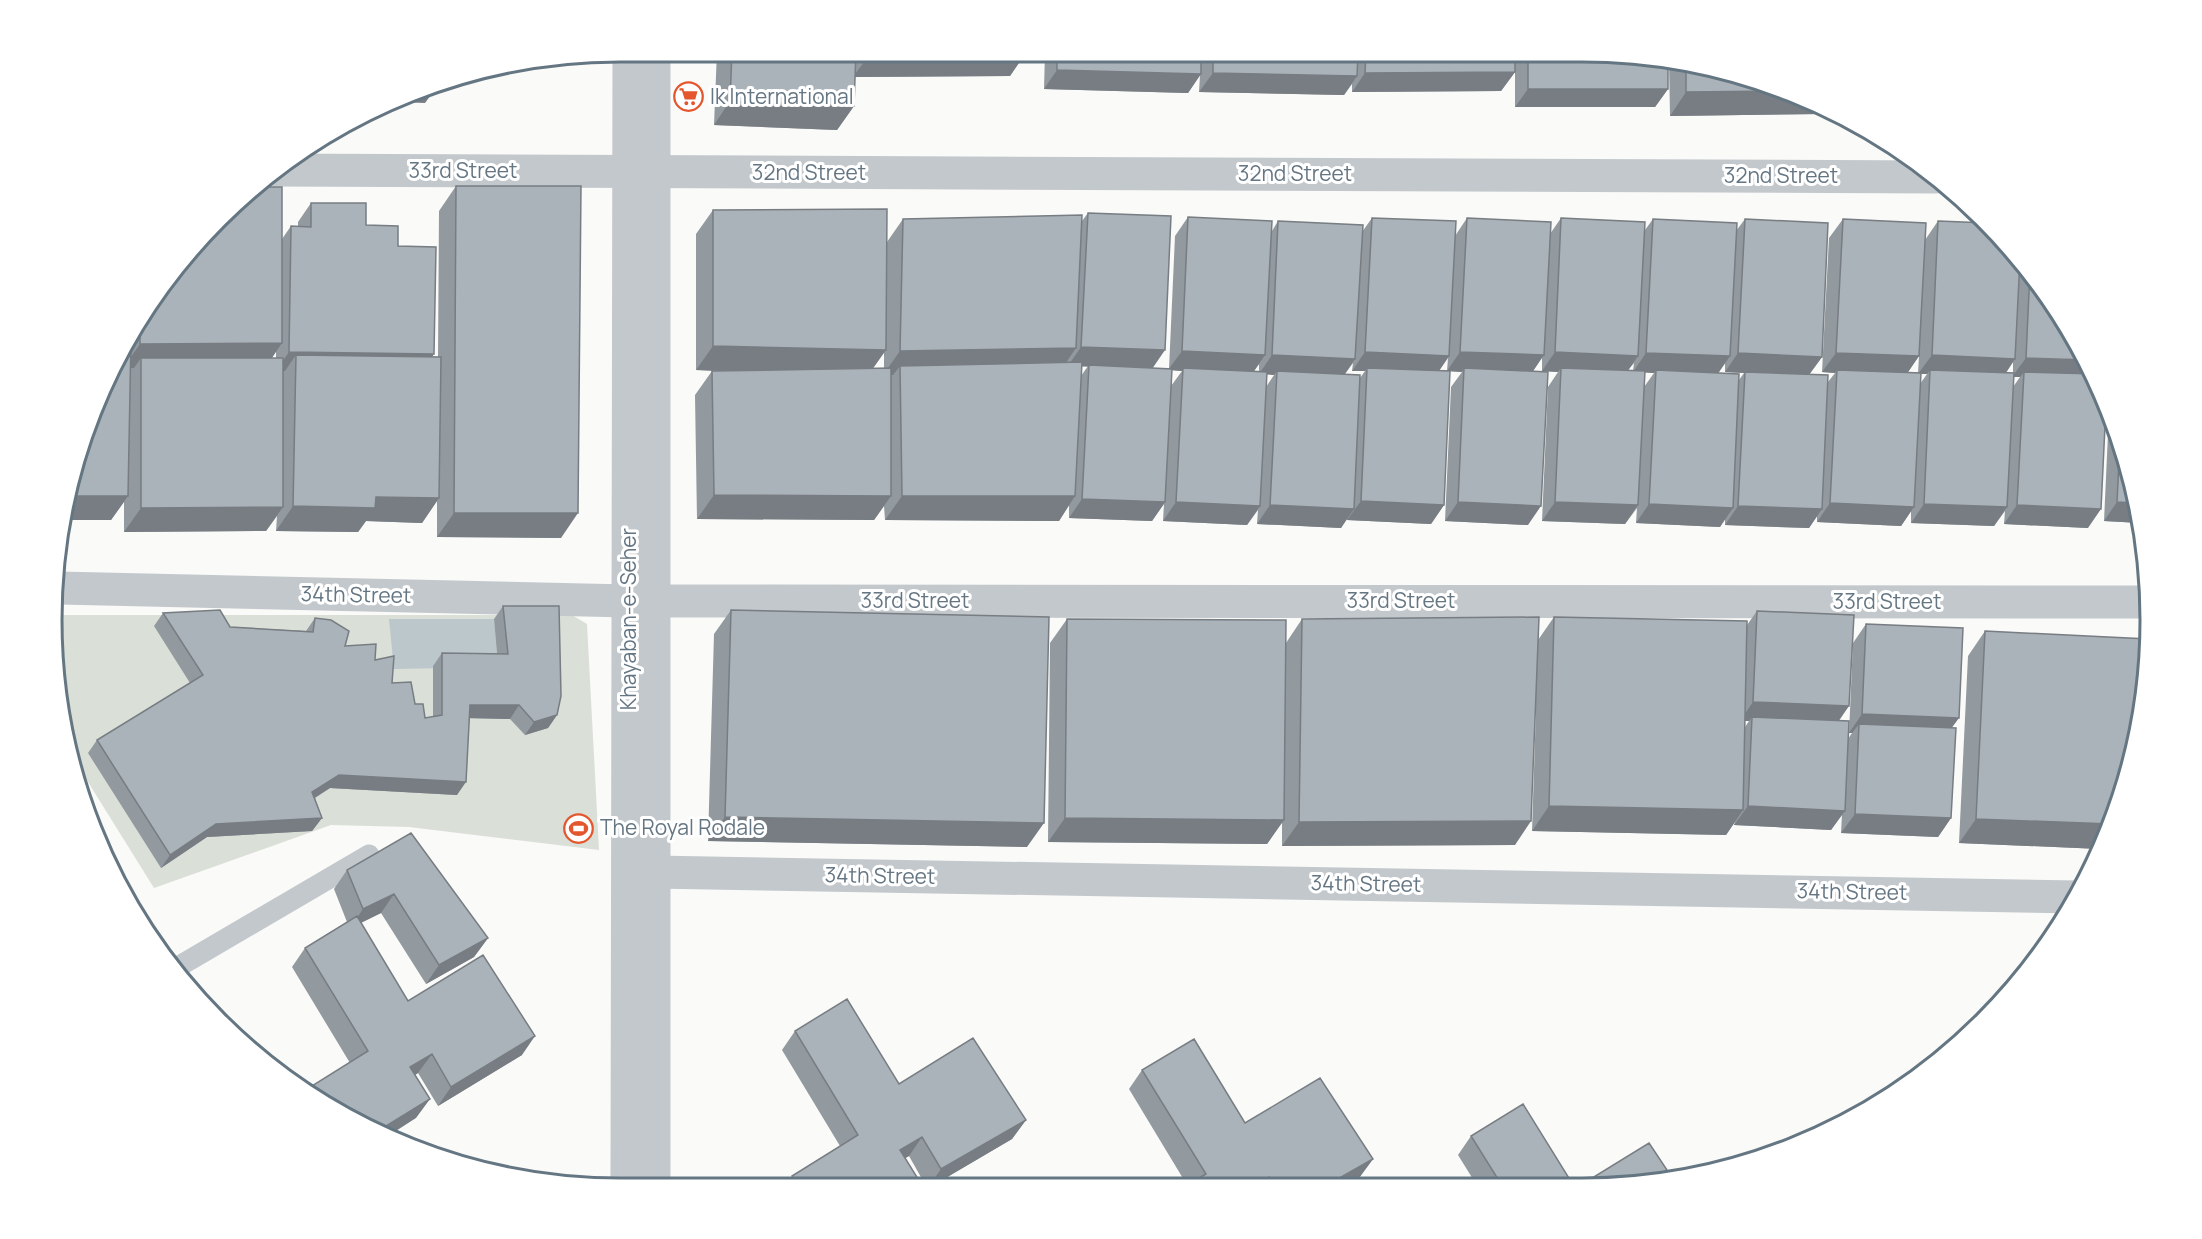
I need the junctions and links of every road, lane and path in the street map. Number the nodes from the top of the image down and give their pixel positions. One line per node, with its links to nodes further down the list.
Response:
1 (630, 62): 4 (street, Khayaban-e-Seher)
2 (653, 62): 4 (street, Khayaban-e-Seher)
3 (290, 170): 4 (street, 33rd Street)
4 (641, 172): 5 (street, 32nd Street); 7 (street, Khayaban-e-Seher)
5 (1922, 177)
6 (63, 588): 7 (street, 34th Street)
7 (641, 601): 8 (street, 33rd Street); 10 (street, Khayaban-e-Seher); 13 (street, Khayaban-e-Seher)
8 (2140, 602)
9 (369, 855): 12 (lane)
10 (654, 872): 11 (street, 34th Street); 14 (street, Khayaban-e-Seher)
11 (2067, 897)
12 (182, 965)
13 (627, 1178)
14 (654, 1178)

